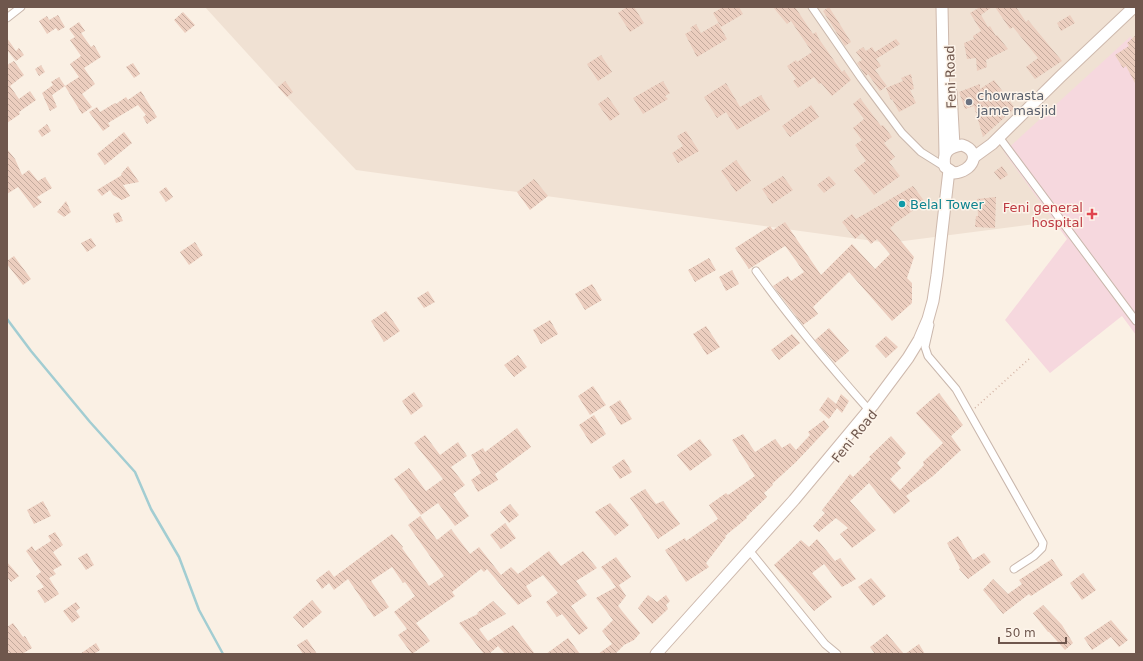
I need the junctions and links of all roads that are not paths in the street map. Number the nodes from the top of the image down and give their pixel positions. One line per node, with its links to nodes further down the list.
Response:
1 (20, 7): 6 (street)
2 (812, 7): 11 (street)
3 (942, 7): 9 (main road)
4 (947, 7): 8 (main road, Feni Road)
5 (1134, 7): 7 (main road)
6 (7, 18)
7 (999, 137): 10 (main road); 13 (street)
8 (954, 146): 9 (main road); 10 (main road)
9 (944, 154): 11 (main road)
10 (974, 157): 11 (main road)
11 (949, 170): 14 (main road, Feni Road); 15 (main road)
12 (756, 271): 15 (street)
13 (1136, 320)
14 (930, 325): 16 (main road, Feni Road); 17 (street)
15 (869, 410): 18 (main road)
16 (753, 554): 19 (main road, Feni Road); 20 (street)
17 (1014, 569)
18 (656, 654)
19 (663, 654)
20 (837, 654)

